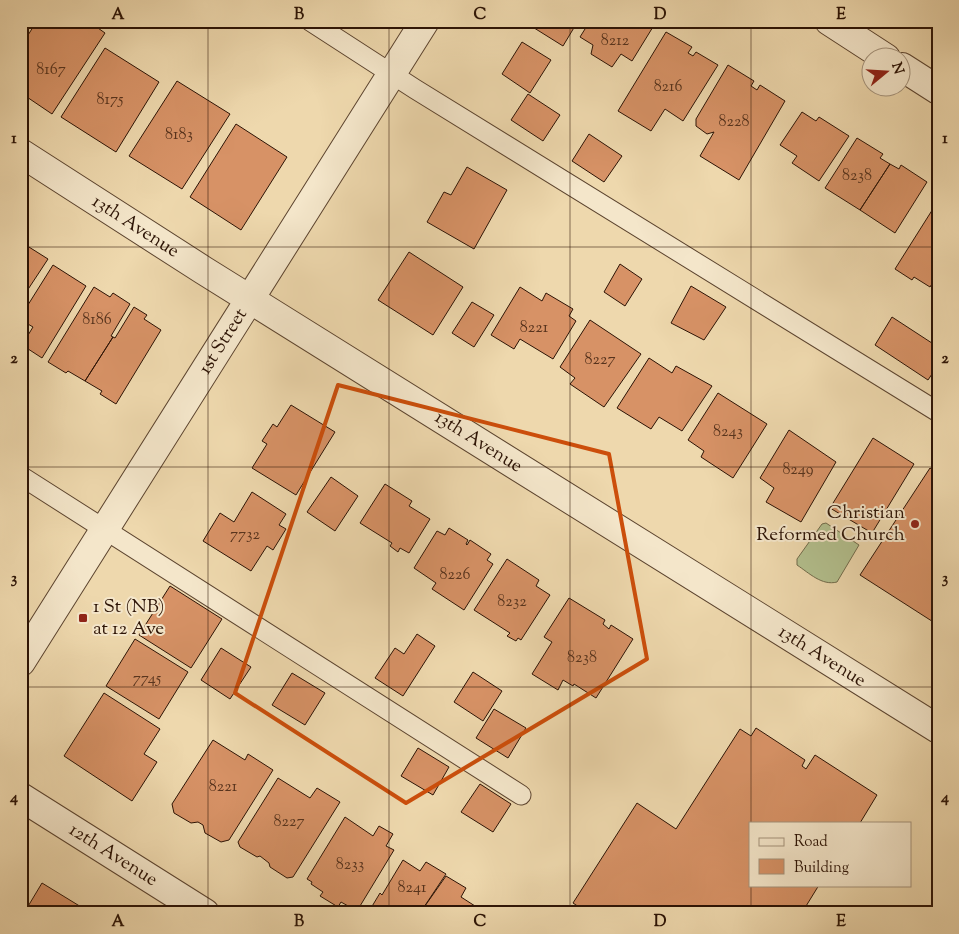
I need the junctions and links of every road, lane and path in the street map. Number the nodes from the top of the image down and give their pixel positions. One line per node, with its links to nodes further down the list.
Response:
1 (310, 21): 5 (lane)
2 (425, 21): 5 (street, 1st Street)
3 (829, 21): 4 (street)
4 (871, 48)
5 (392, 73): 9 (street, 1st Street); 10 (lane)
6 (912, 73): 7 (street)
7 (938, 90)
8 (21, 153): 9 (street, 13th Avenue)
9 (250, 299): 12 (street, 1st Street); 14 (street, 13th Avenue)
10 (938, 412)
11 (21, 476): 12 (lane)
12 (105, 530): 13 (street, 1st Street); 15 (lane)
13 (21, 662)
14 (938, 729)
15 (521, 795)
16 (21, 797): 17 (street, 12th Avenue)
17 (205, 913)

